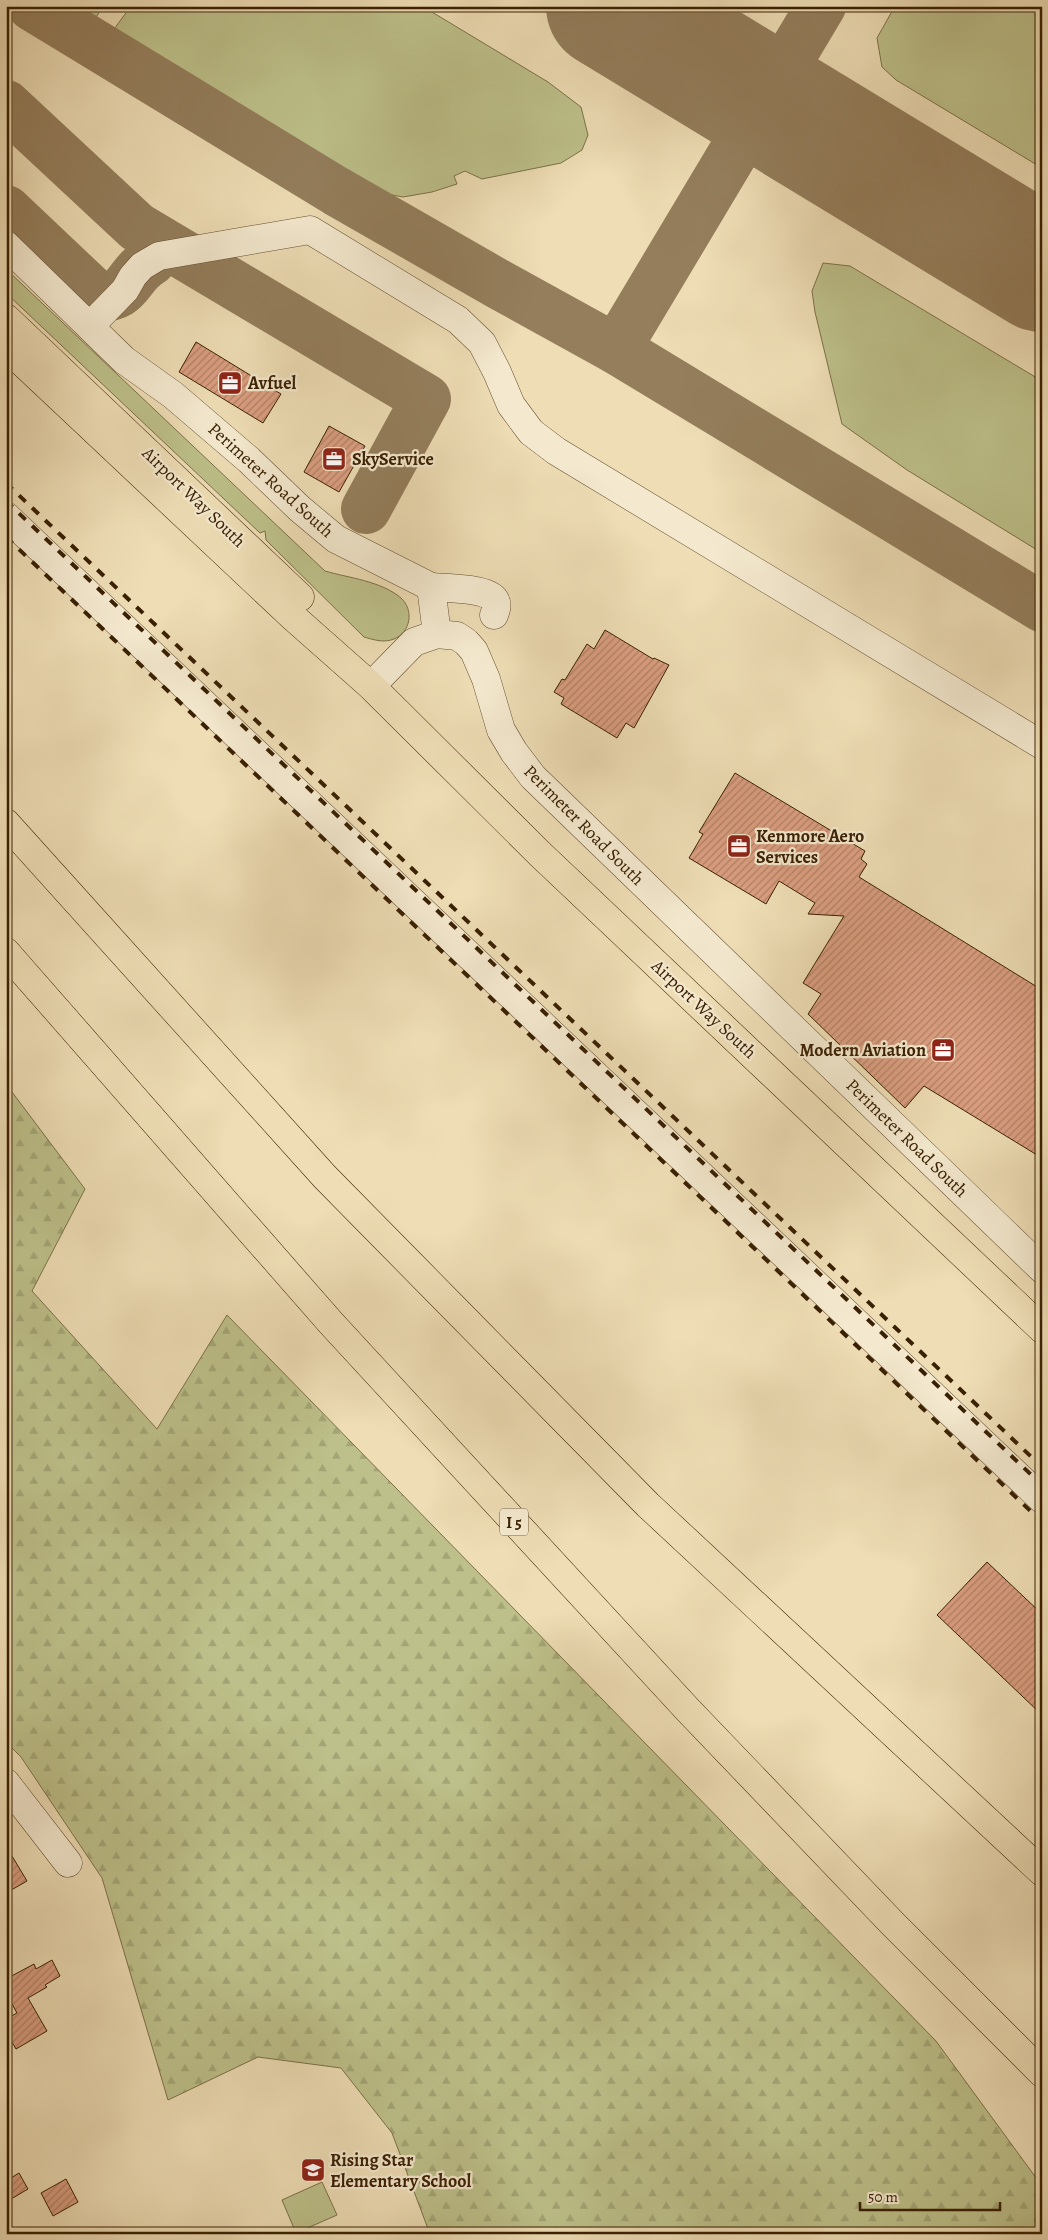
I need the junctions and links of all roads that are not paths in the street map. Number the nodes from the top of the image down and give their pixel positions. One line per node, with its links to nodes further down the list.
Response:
1 (6, 245): 3 (street, Perimeter Road South)
2 (6, 318): 9 (main road, Airport Way South)
3 (90, 326): 6 (street, Perimeter Road South); 10 (street)
4 (6, 347): 9 (main road, Airport Way South)
5 (6, 516): 15 (street)
6 (431, 587): 7 (street, Perimeter Road South); 8 (street)
7 (482, 628): 8 (street); 13 (street, Perimeter Road South)
8 (437, 634): 9 (street)
9 (371, 686): 14 (main road, Airport Way South)
10 (1042, 745)
11 (6, 823): 18 (main road)
12 (6, 952): 19 (main road, I 5)
13 (1042, 1269)
14 (1042, 1329)
15 (1042, 1499)
16 (6, 1783): 17 (street)
17 (68, 1863)
18 (1042, 1872)
19 (1042, 2073)

